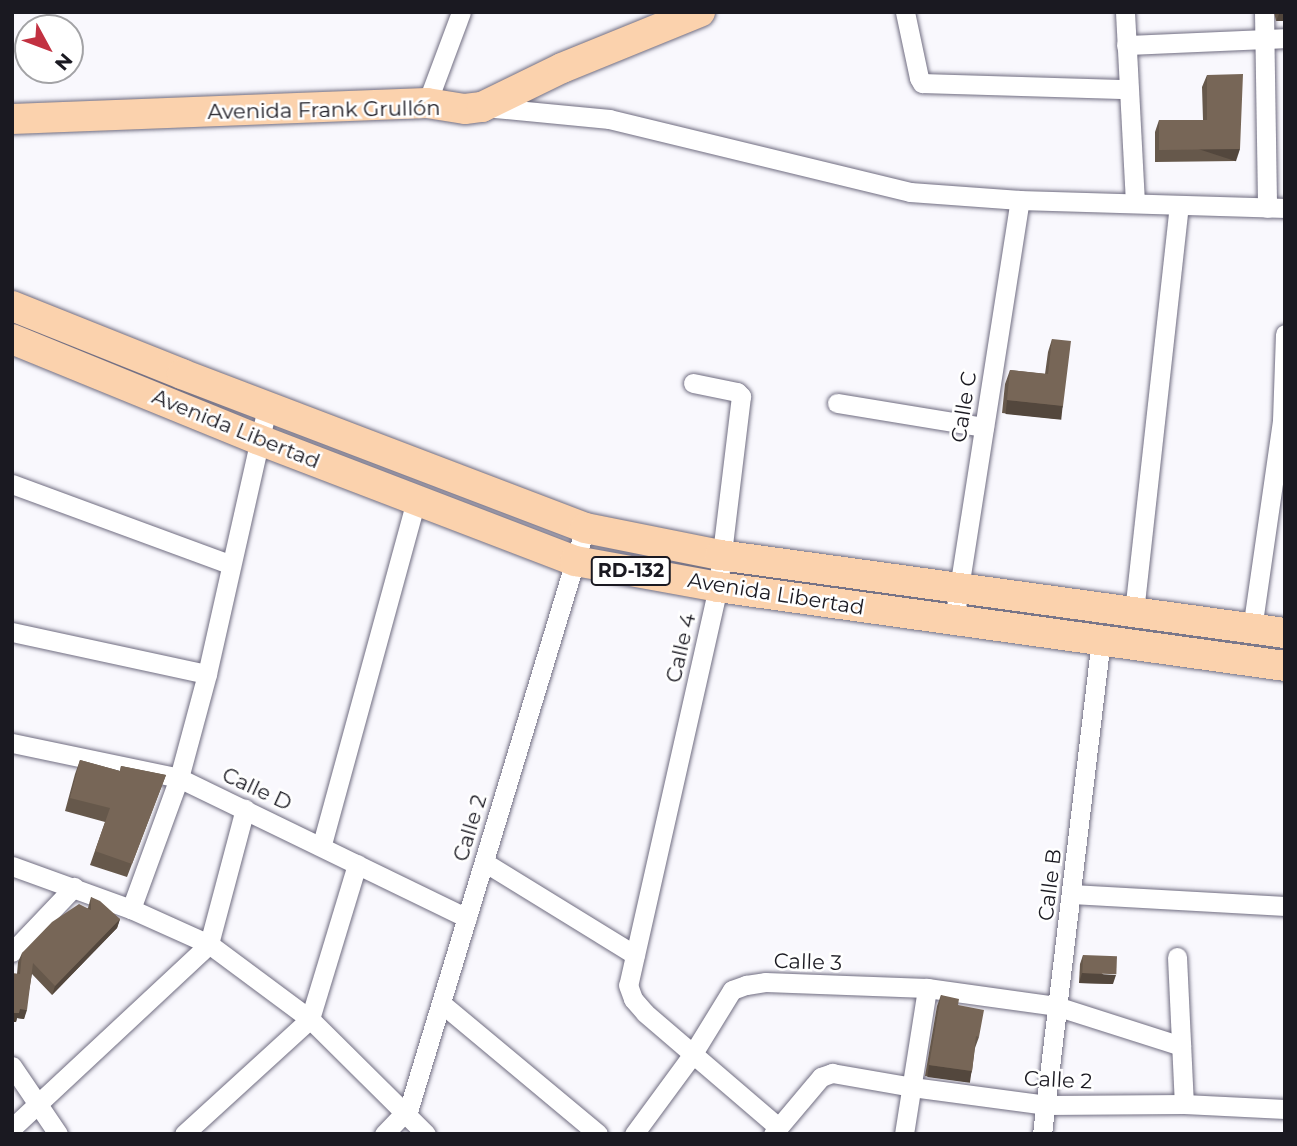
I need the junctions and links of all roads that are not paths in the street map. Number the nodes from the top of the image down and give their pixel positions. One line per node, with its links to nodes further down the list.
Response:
1 (461, 12): 11 (street)
2 (700, 12): 6 (main road, Avenida Frank Grullón)
3 (905, 12): 10 (street)
4 (1125, 12): 9 (street)
5 (1264, 12): 8 (street)
6 (658, 21): 12 (main road, Avenida Frank Grullón)
7 (1285, 38): 8 (street)
8 (1264, 39): 9 (street); 17 (street)
9 (1126, 45): 10 (street)
10 (1128, 89): 15 (street)
11 (427, 103): 12 (main road, Avenida Frank Grullón); 13 (main road, Avenida Frank Grullón)
12 (482, 107): 14 (street)
13 (12, 120)
14 (1020, 200): 15 (street); 24 (street, Calle C)
15 (1135, 203): 16 (street)
16 (1180, 205): 17 (street); 35 (street)
17 (1276, 208)
18 (12, 306): 23 (main road, Avenida Libertad / RD-132)
19 (1285, 334): 37 (street)
20 (12, 340): 25 (main road, Avenida Libertad / RD-132)
21 (693, 383): 30 (street, Calle 4)
22 (837, 403): 24 (street)
23 (267, 407): 25 (street); 26 (main road, Avenida Libertad / RD-132)
24 (984, 427): 34 (street, Calle C)
25 (257, 439): 28 (main road, Avenida Libertad / RD-132); 32 (street)
26 (407, 460): 28 (street); 29 (main road, Avenida Libertad / RD-132)
27 (12, 484): 32 (street)
28 (406, 496): 31 (main road, Avenida Libertad / RD-132); 46 (street)
29 (586, 528): 30 (main road, Avenida Libertad / RD-132); 31 (street, Calle 2)
30 (720, 555): 33 (street, Calle 4); 34 (main road, Avenida Libertad / RD-132)
31 (575, 561): 33 (main road, Avenida Libertad / RD-132); 47 (street, Calle 2)
32 (229, 564): 42 (street)
33 (718, 586): 36 (main road, Avenida Libertad / RD-132); 57 (street, Calle 4)
34 (960, 586): 35 (main road, Avenida Libertad / RD-132); 36 (street, Calle C)
35 (1134, 612): 37 (main road, Avenida Libertad / RD-132)
36 (954, 620): 40 (main road, Avenida Libertad / RD-132)
37 (1252, 629): 39 (main road, Avenida Libertad / RD-132)
38 (12, 632): 42 (street)
39 (1285, 633)
40 (1101, 642): 41 (main road, Avenida Libertad / RD-132); 51 (street, Calle B)
41 (1285, 666)
42 (207, 674): 44 (street)
43 (12, 743): 44 (street, Calle D)
44 (179, 778): 45 (street, Calle D); 53 (street)
45 (245, 809): 46 (street, Calle D); 55 (street)
46 (322, 845): 48 (street, Calle D)
47 (484, 862): 54 (street, Calle 2); 57 (street)
48 (357, 864): 54 (street, Calle D); 62 (street)
49 (12, 866): 50 (street)
50 (74, 887): 53 (street); 56 (street)
51 (1072, 894): 52 (street); 61 (street, Calle B)
52 (1285, 906)
53 (131, 909): 55 (street)
54 (467, 918): 60 (street, Calle 2)
55 (208, 944): 62 (street); 67 (street)
56 (12, 952)
57 (635, 955): 64 (street)
58 (1177, 957): 63 (street)
59 (928, 988): 61 (street, Calle 3); 64 (street, Calle 3); 66 (street)
60 (441, 1003): 71 (street, Calle 2); 78 (street)
61 (1056, 1006): 63 (street, Calle 3); 69 (street, Calle B)
62 (310, 1019): 71 (street); 75 (street)
63 (1181, 1046): 68 (street)
64 (692, 1055): 73 (street); 79 (street, Calle 3)
65 (12, 1066): 67 (street)
66 (912, 1087): 69 (street, Calle 2); 73 (street, Calle 2); 80 (street)
67 (37, 1104): 72 (street); 74 (street)
68 (1184, 1104): 69 (street, Calle 2); 70 (street, Calle 2)
69 (1047, 1105): 81 (street, Calle B)
70 (1285, 1109)
71 (404, 1113): 76 (street, Calle 2); 77 (street)
72 (12, 1128)
73 (776, 1131)
74 (58, 1134)
75 (184, 1134)
76 (384, 1134)
77 (426, 1134)
78 (598, 1134)
79 (634, 1134)
80 (904, 1134)
81 (1042, 1134)

